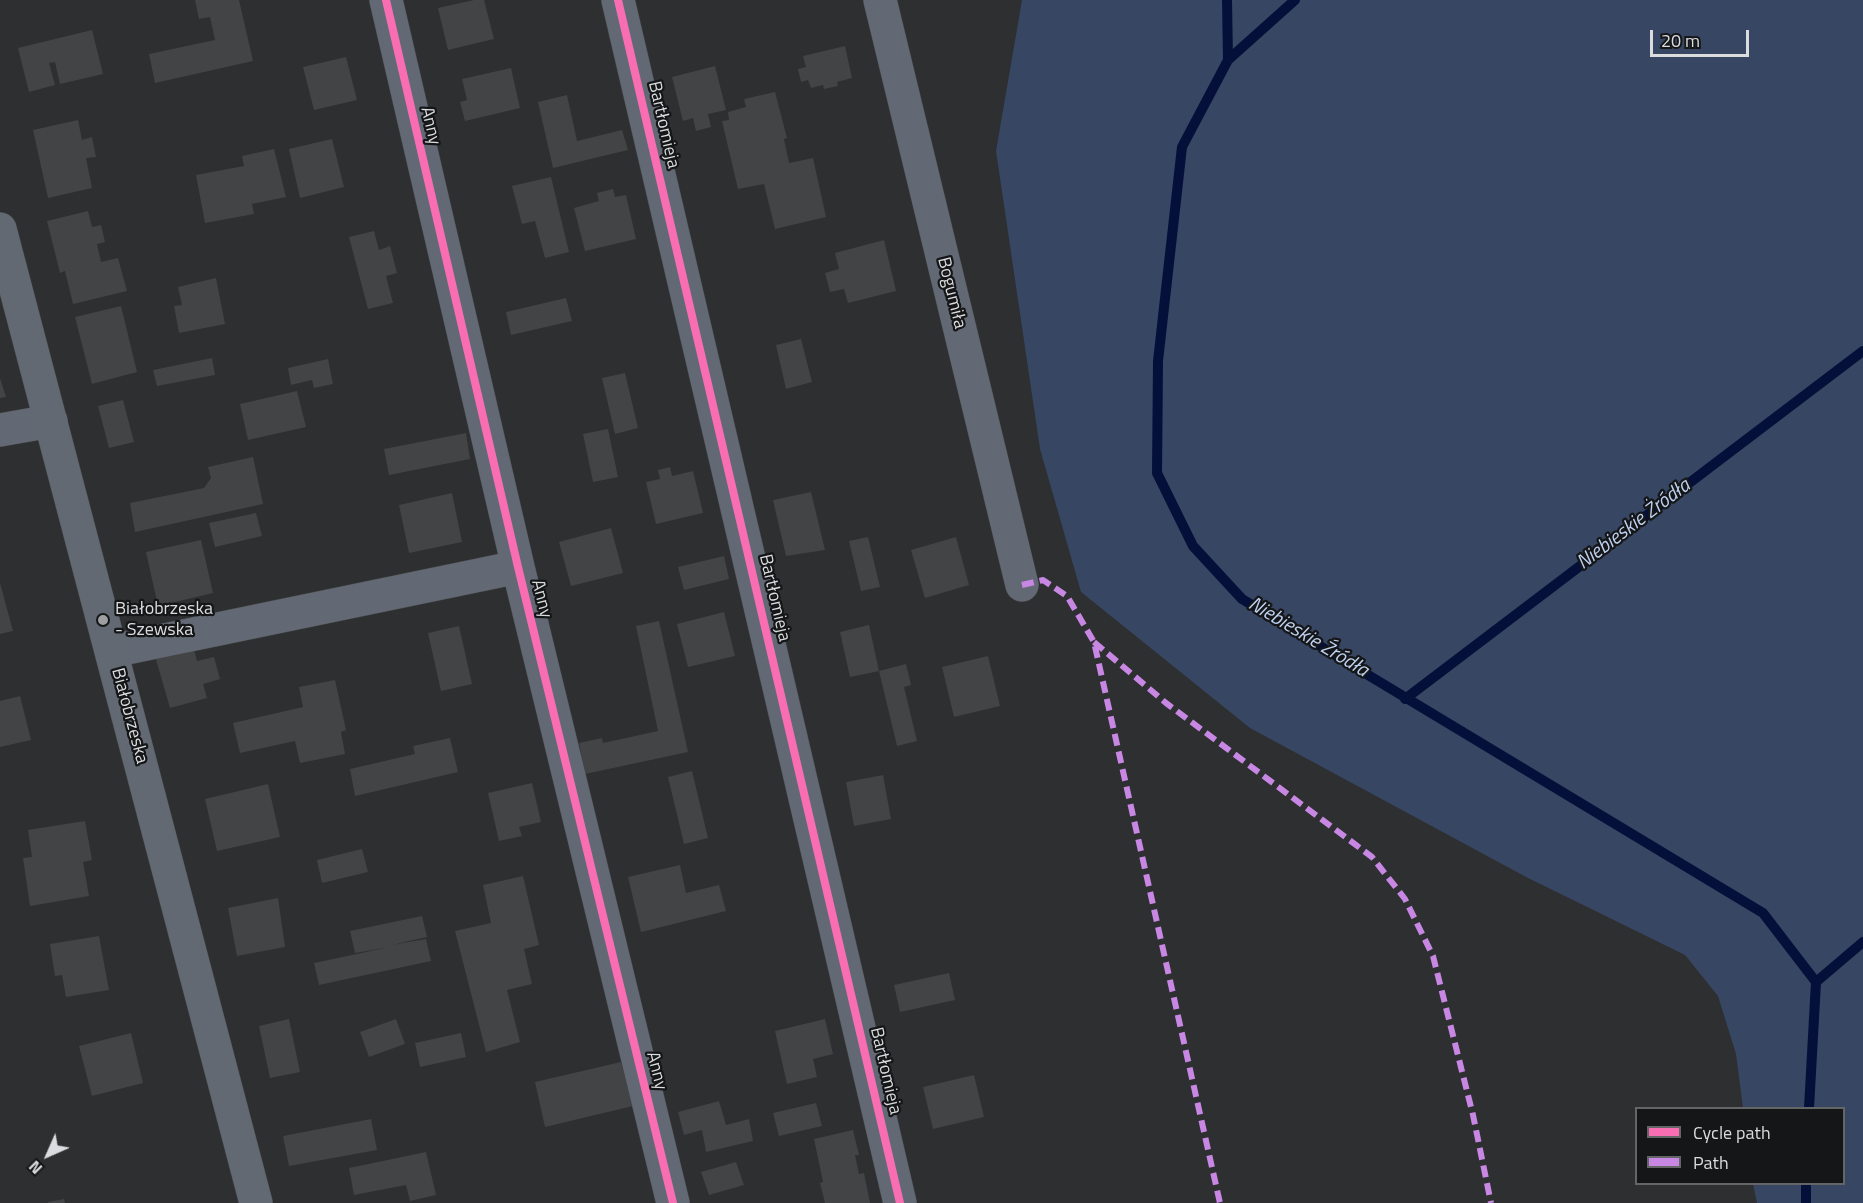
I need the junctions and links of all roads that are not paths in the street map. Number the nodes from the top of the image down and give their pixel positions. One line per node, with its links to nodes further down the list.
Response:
1 (386, 0): 7 (street, Anny)
2 (618, 0): 12 (street, Bartłomieja)
3 (880, 0): 8 (street, Bogumiła)
4 (0, 229): 5 (main road, Białobrzeska)
5 (51, 421): 6 (street); 9 (main road, Białobrzeska)
6 (0, 430)
7 (518, 567): 9 (street, Anny); 11 (street, Anny)
8 (1022, 585)
9 (112, 651): 10 (main road, Białobrzeska)
10 (256, 1203)
11 (673, 1203)
12 (900, 1203)

